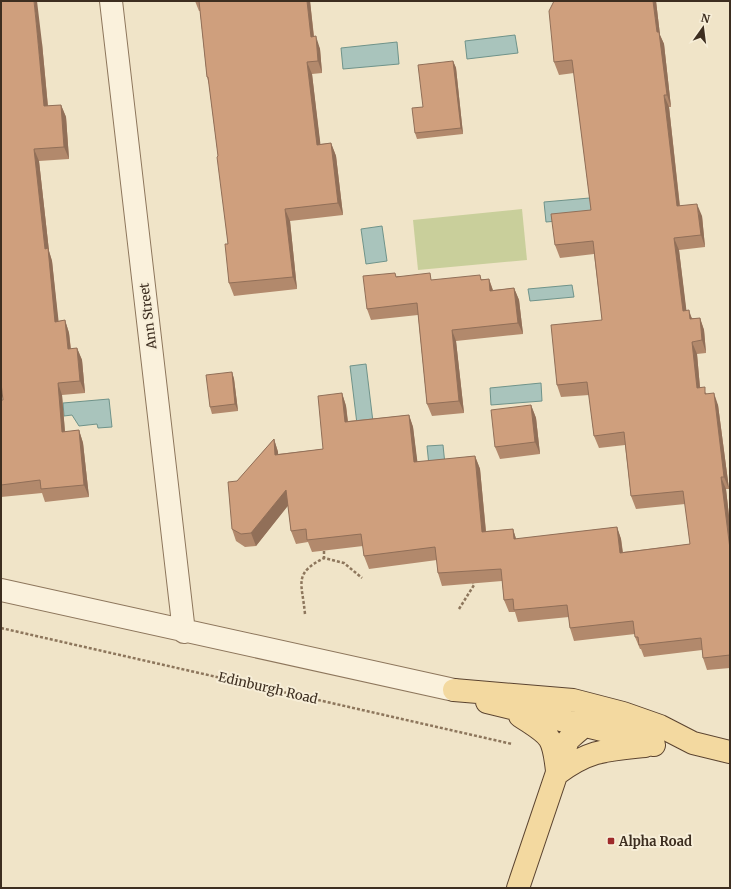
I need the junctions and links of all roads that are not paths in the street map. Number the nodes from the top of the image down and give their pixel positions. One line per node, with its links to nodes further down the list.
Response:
1 (111, 1): 3 (street, Ann Street)
2 (1, 590): 3 (street)
3 (184, 632): 4 (street)
4 (454, 690): 5 (main road); 6 (main road)
5 (510, 709): 7 (main road); 11 (main road)
6 (623, 713): 7 (main road); 8 (main road)
7 (584, 725): 9 (main road); 11 (main road)
8 (693, 743): 9 (main road); 10 (main road)
9 (654, 745): 11 (main road)
10 (730, 752)
11 (557, 774): 12 (main road)
12 (518, 888)

